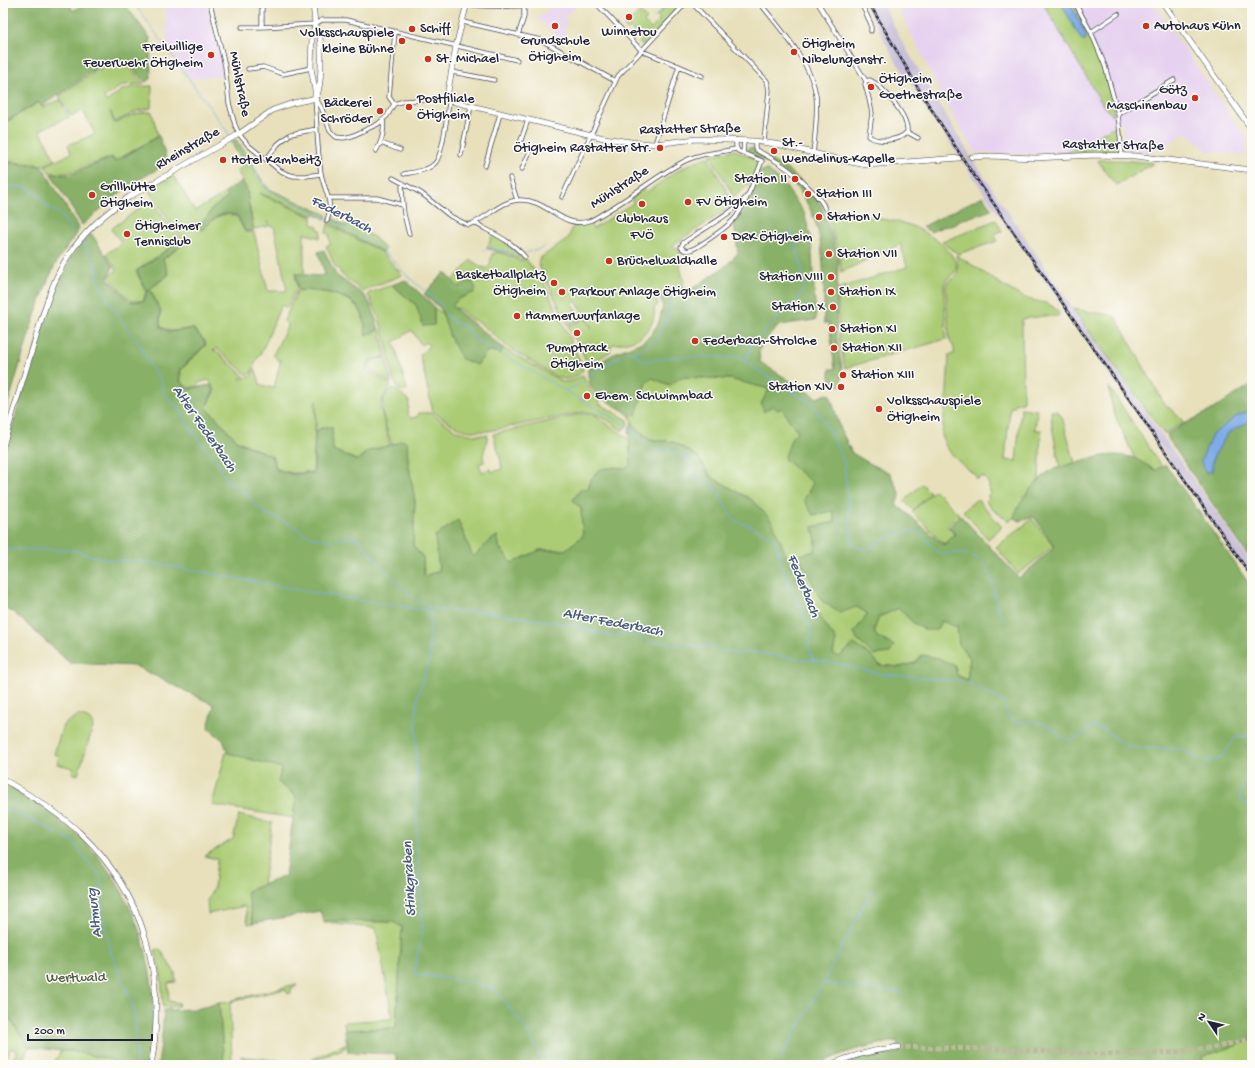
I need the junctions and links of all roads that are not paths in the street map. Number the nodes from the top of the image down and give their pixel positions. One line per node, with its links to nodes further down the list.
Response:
1 (210, 3): 47 (street, Mühlstraße)
2 (262, 3): 19 (street)
3 (313, 3): 17 (street)
4 (596, 3): 25 (street)
5 (686, 3): 25 (street)
6 (692, 3): 53 (street)
7 (760, 3): 60 (street)
8 (818, 3): 35 (street)
9 (861, 3): 20 (street)
10 (1075, 3): 22 (street)
11 (1163, 3): 45 (street)
12 (467, 4): 14 (street); 16 (street)
13 (550, 4): 14 (street)
14 (524, 5): 23 (street)
15 (1118, 14): 22 (street)
16 (462, 22): 23 (street); 24 (street)
17 (315, 24): 19 (street); 21 (street); 28 (street); 36 (street)
18 (242, 27): 19 (street)
19 (262, 27)
20 (871, 31)
21 (395, 32): 24 (street); 38 (street)
22 (1091, 32): 41 (street)
23 (518, 35): 34 (street)
24 (456, 46): 26 (street); 30 (street)
25 (642, 51): 27 (street); 34 (street)
26 (517, 60)
27 (679, 66): 31 (street); 55 (street)
28 (311, 68): 29 (street); 36 (street)
29 (248, 69)
30 (452, 72): 32 (street); 37 (street)
31 (702, 76)
32 (494, 80)
33 (1174, 80): 41 (street)
34 (615, 81): 48 (street)
35 (866, 81): 46 (street); 46 (street)
36 (315, 97): 42 (street); 44 (street); 47 (street, Rheinstraße)
37 (449, 98): 38 (street); 39 (street, Rastatter Straße); 70 (street)
38 (394, 104): 42 (street)
39 (471, 106): 40 (street, Rastatter Straße); 61 (street)
40 (500, 114): 43 (street, Rastatter Straße); 66 (street)
41 (1118, 114): 62 (street)
42 (383, 120): 54 (street)
43 (528, 120): 48 (street, Rastatter Straße); 67 (street)
44 (317, 129): 65 (street); 69 (street)
45 (1252, 130)
46 (907, 132): 49 (street)
47 (237, 135): 65 (street, Mühlstraße); 84 (street, Rheinstraße)
48 (590, 135): 55 (street, Rastatter Straße); 75 (street)
49 (918, 138)
50 (736, 140): 51 (street, Rastatter Straße); 55 (street, Rastatter Straße); 56 (street)
51 (744, 141): 52 (street, Rastatter Straße); 59 (street)
52 (755, 141): 53 (street, Rastatter Straße); 79 (street)
53 (764, 142): 60 (street, Rastatter Straße)
54 (381, 143): 57 (street); 58 (street)
55 (655, 144)
56 (736, 149): 59 (street); 77 (street, Mühlstraße)
57 (400, 150)
58 (376, 151)
59 (743, 153): 74 (street)
60 (813, 154): 64 (street, Rastatter Straße)
61 (461, 155)
62 (1122, 155): 63 (street, Rastatter Straße); 68 (street, Rastatter Straße)
63 (972, 157)
64 (959, 158)
65 (266, 159): 69 (street, Mühlstraße)
66 (484, 166)
67 (522, 169)
68 (1252, 170)
69 (321, 174): 76 (street)
70 (404, 174)
71 (393, 178): 73 (street)
72 (510, 178): 77 (street)
73 (403, 183): 78 (street); 81 (street)
74 (747, 196): 74 (street)
75 (562, 197)
76 (329, 198): 78 (street); 80 (street)
77 (517, 200): 81 (street)
78 (404, 205): 82 (street)
79 (825, 209)
80 (327, 221)
81 (475, 223): 83 (street)
82 (408, 234)
83 (526, 257)
84 (3, 446)
85 (3, 779): 87 (street)
86 (898, 1047): 88 (street)
87 (151, 1065)
88 (830, 1065)

